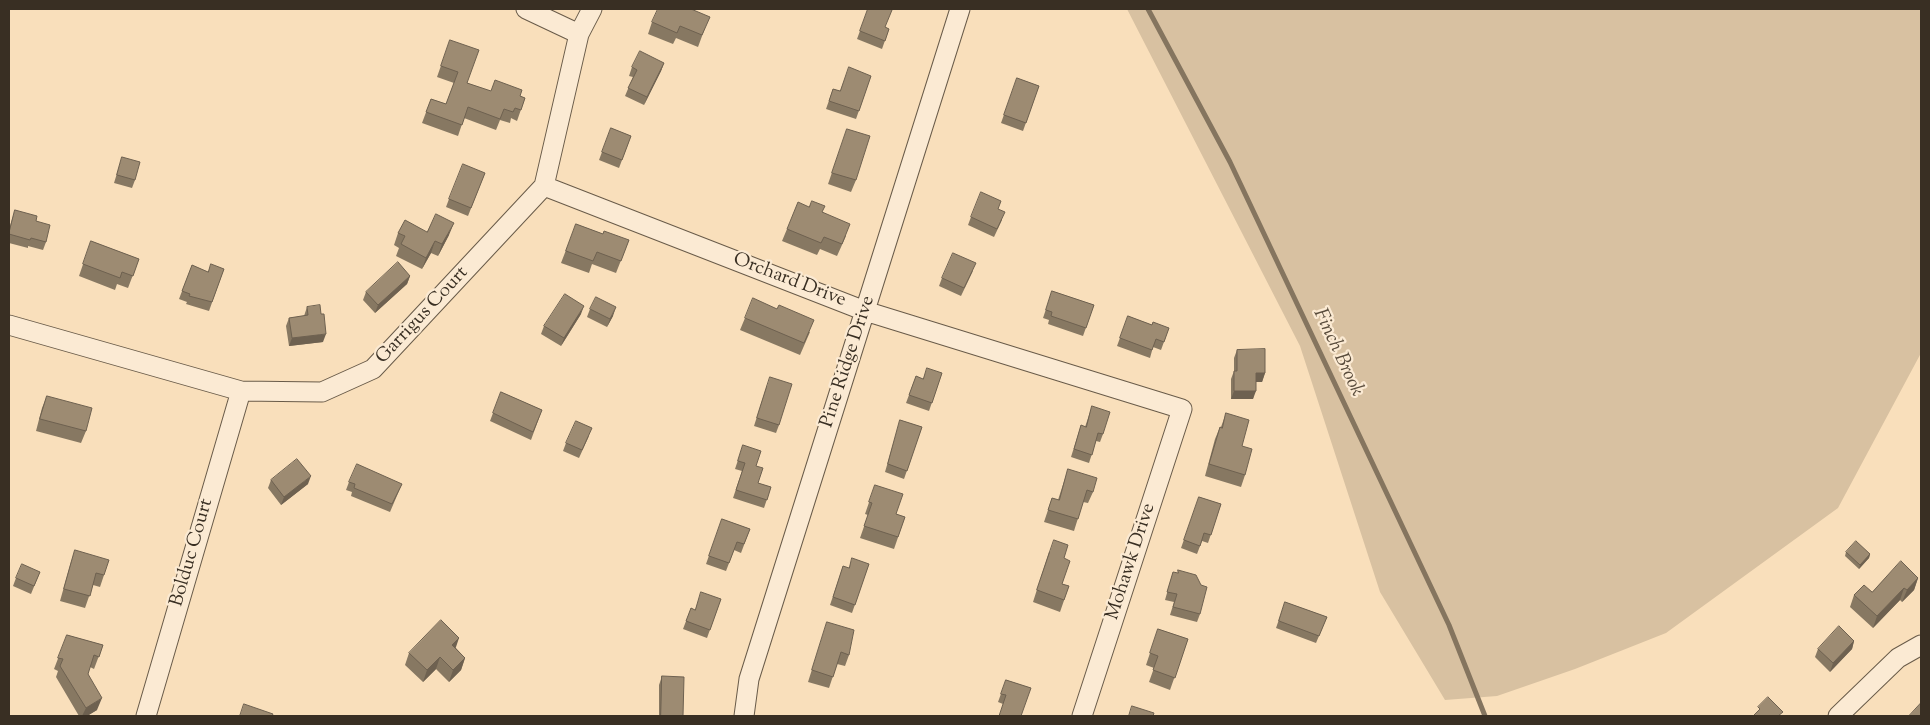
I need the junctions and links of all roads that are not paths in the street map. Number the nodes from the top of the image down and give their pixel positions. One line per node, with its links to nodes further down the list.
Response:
1 (526, 9): 4 (street)
2 (592, 9): 4 (street)
3 (960, 9): 6 (street, Pine Ridge Drive)
4 (579, 34): 5 (street)
5 (544, 186): 6 (street, Orchard Drive); 8 (street, Garrigus Court)
6 (865, 311): 9 (street, Orchard Drive); 12 (street, Pine Ridge Drive)
7 (9, 325): 8 (street, Garrigus Court)
8 (241, 391): 11 (street, Bolduc Court)
9 (1182, 408): 13 (street, Mohawk Drive)
10 (1921, 645): 14 (street)
11 (146, 716)
12 (744, 716)
13 (1082, 716)
14 (1838, 716)

